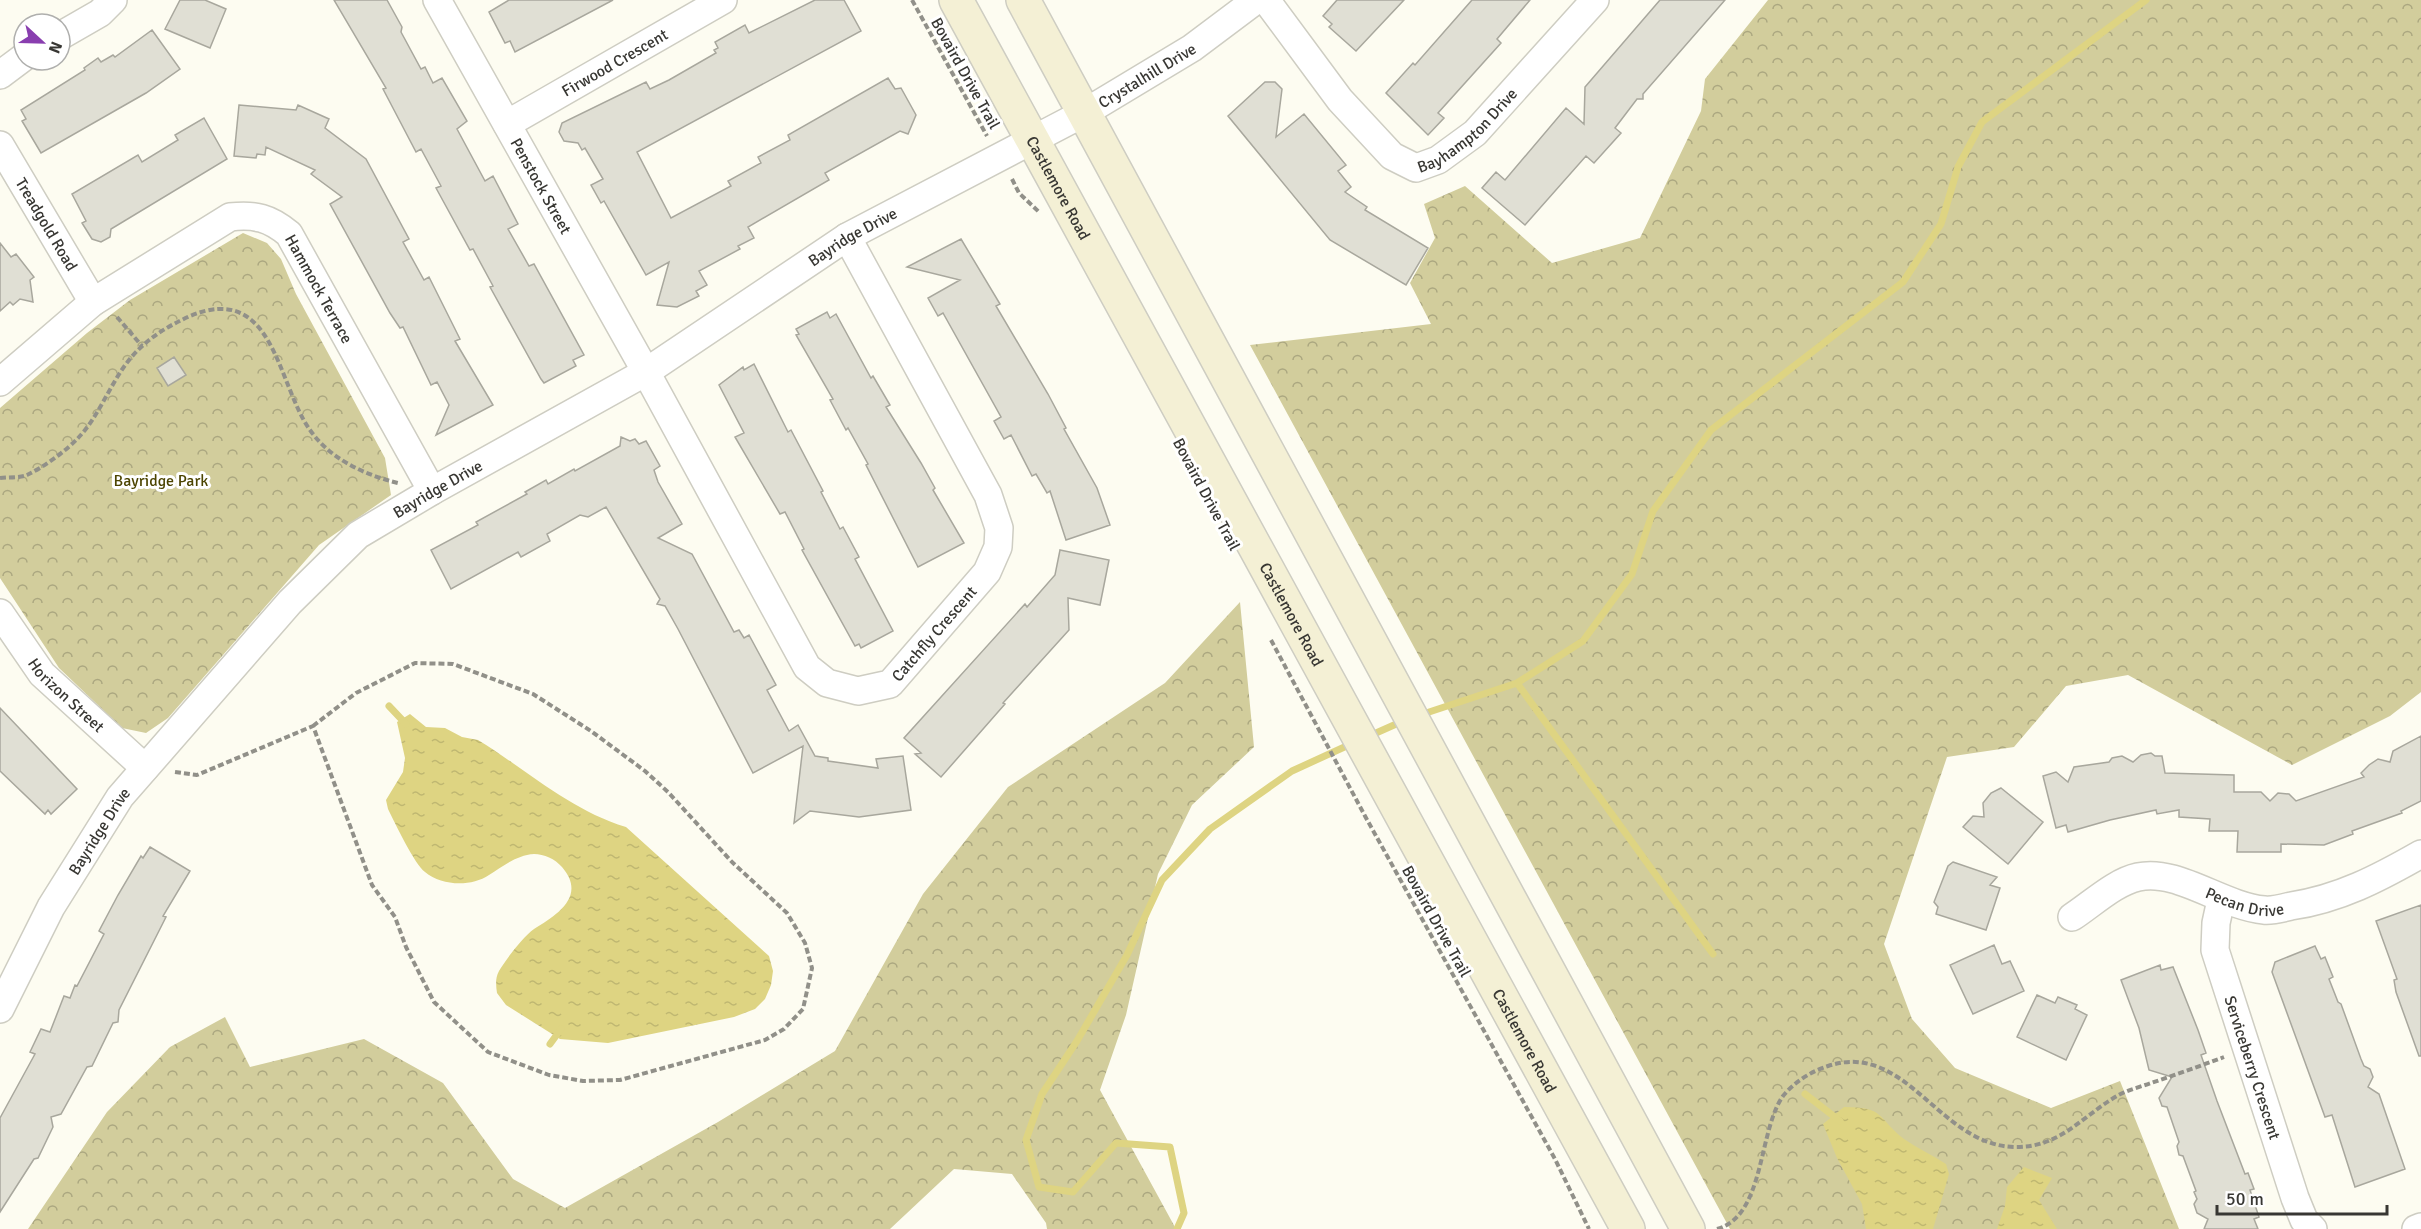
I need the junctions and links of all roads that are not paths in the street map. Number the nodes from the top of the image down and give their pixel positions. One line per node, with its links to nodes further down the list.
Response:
1 (113, 0): 9 (street)
2 (437, 0): 11 (street, Penstock Street)
3 (723, 0): 11 (street, Firwood Crescent)
4 (956, 0): 12 (main road, Castlemore Road)
5 (1023, 0): 10 (main road)
6 (1256, 0): 10 (street, Crystalhill Drive)
7 (1266, 0): 8 (street, Bayhampton Drive)
8 (1595, 0)
9 (72, 29)
10 (1084, 113): 12 (street, Crystalhill Drive); 27 (main road)
11 (507, 124): 16 (street, Penstock Street)
12 (1032, 141): 14 (street, Bayridge Drive); 26 (main road, Castlemore Road)
13 (0, 145): 15 (street, Treadgold Road)
14 (847, 237): 16 (street, Bayridge Drive); 16 (street, Catchfly Crescent)
15 (97, 299): 17 (street, Hammock Terrace); 18 (street, Hammock Terrace)
16 (646, 372): 18 (street, Bayridge Drive)
17 (0, 382)
18 (432, 491): 20 (street, Bayridge Drive)
19 (0, 613): 20 (street, Horizon Street)
20 (144, 768): 24 (street, Bayridge Drive)
21 (2421, 854): 22 (street, Pecan Drive)
22 (2221, 900): 23 (street, Pecan Drive); 28 (street, Serviceberry Crescent)
23 (2072, 917)
24 (1, 1002)
25 (2421, 1227): 29 (street)
26 (1628, 1229)
27 (1689, 1229)
28 (2313, 1229)
29 (2416, 1229)

